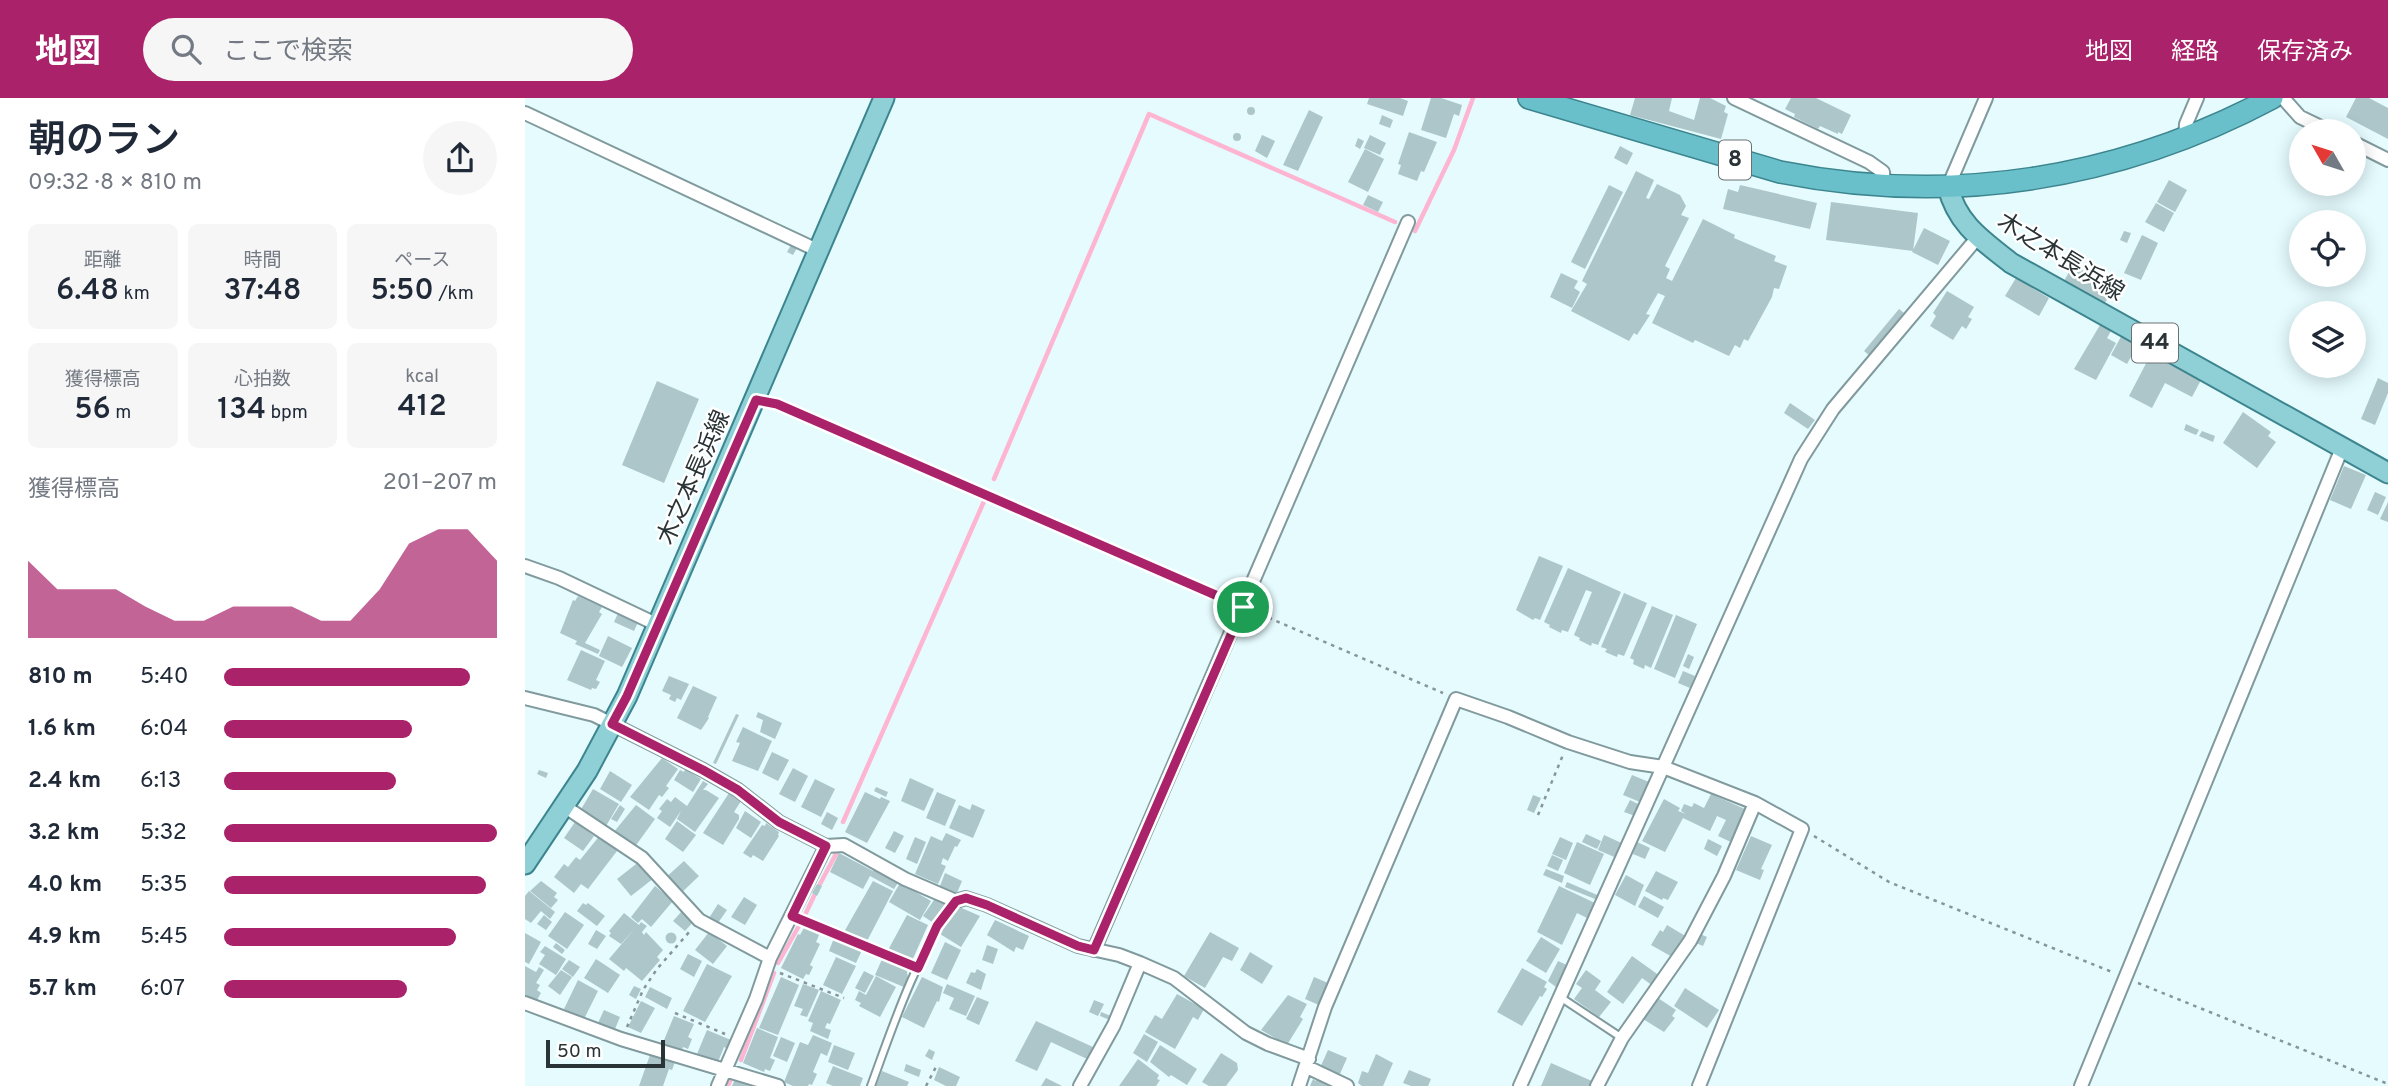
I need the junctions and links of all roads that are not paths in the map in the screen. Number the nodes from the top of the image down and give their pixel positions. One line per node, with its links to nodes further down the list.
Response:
1 (884, 98): 18 (main road, 木之本長浜線)
2 (1529, 98): 14 (highway, 8)
3 (1734, 98): 8 (street)
4 (1986, 98): 15 (street)
5 (2197, 98): 11 (street)
6 (2272, 98): 11 (highway, 8)
7 (2283, 98): 10 (street)
8 (1763, 104): 14 (street)
9 (525, 113): 18 (street)
10 (2304, 119)
11 (2185, 139): 15 (highway, 8)
12 (2366, 149): 13 (street)
13 (2388, 160)
14 (1884, 187): 15 (highway, 8)
15 (1948, 187): 17 (main road, 木之本長浜線 / 44)
16 (1408, 222): 31 (street)
17 (1978, 237): 19 (main road, 木之本長浜線 / 44); 25 (street)
18 (819, 251): 22 (main road, 木之本長浜線)
19 (2342, 448): 20 (main road, 木之本長浜線 / 44); 48 (street)
20 (2388, 473)
21 (525, 566): 22 (street)
22 (658, 625): 24 (main road, 木之本長浜線)
23 (525, 698): 24 (street)
24 (612, 724): 27 (main road, 木之本長浜線); 28 (street)
25 (1663, 767): 26 (street); 34 (street); 37 (street)
26 (1755, 803): 36 (street); 47 (street)
27 (564, 806): 29 (main road, 木之本長浜線); 32 (street)
28 (826, 846): 30 (street); 32 (street)
29 (525, 864)
30 (956, 901): 31 (street); 41 (lane)
31 (1094, 950): 33 (street)
32 (769, 963): 38 (street)
33 (1140, 963): 37 (street); 42 (street)
34 (1560, 998): 36 (lane); 45 (street)
35 (525, 1003): 38 (street)
36 (1622, 1038): 46 (street)
37 (1308, 1063): 43 (street); 44 (street)
38 (725, 1069): 39 (street); 40 (street)
39 (718, 1086)
40 (778, 1086)
41 (871, 1086)
42 (1080, 1086)
43 (1299, 1086)
44 (1347, 1086)
45 (1520, 1086)
46 (1597, 1086)
47 (1699, 1086)
48 (2081, 1086)

